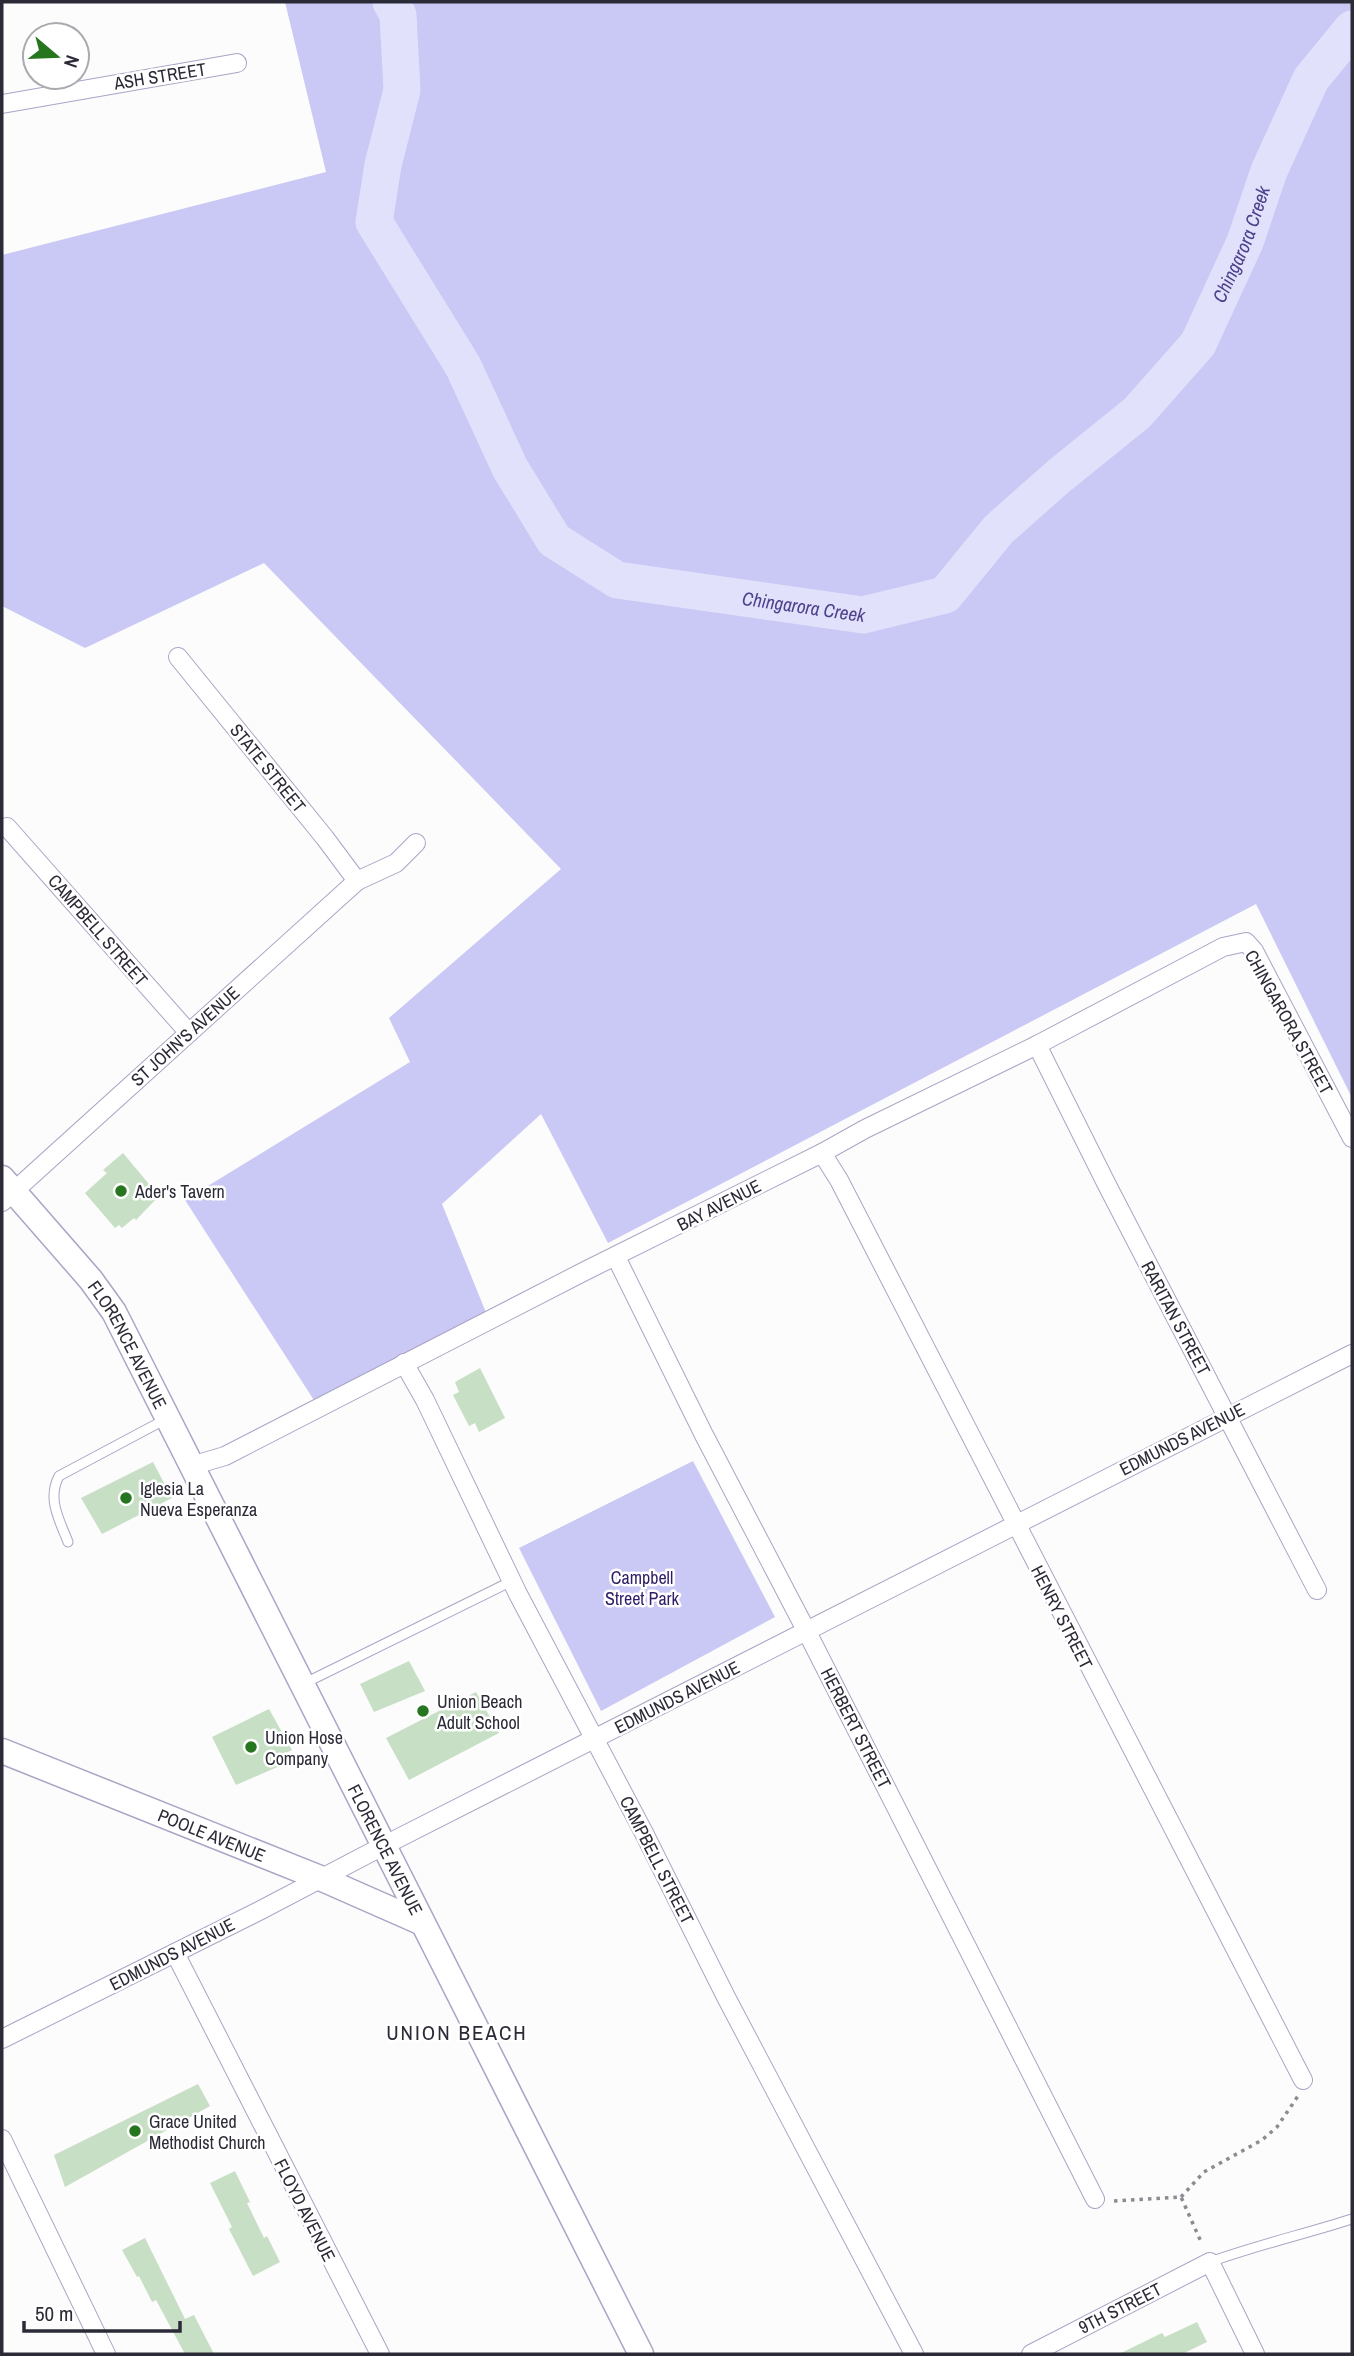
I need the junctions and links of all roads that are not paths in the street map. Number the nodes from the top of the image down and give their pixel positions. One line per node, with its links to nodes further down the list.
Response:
1 (237, 63): 2 (street, ASH STREET)
2 (2, 104)
3 (178, 657): 6 (street, STATE STREET)
4 (7, 827): 8 (street, CAMPBELL STREET)
5 (416, 843): 6 (street, ST JOHN'S AVENUE)
6 (356, 881): 8 (street, ST JOHN'S AVENUE)
7 (1245, 942): 9 (street, BAY AVENUE); 10 (street, CHINGARORA STREET)
8 (189, 1033): 12 (street, ST JOHN'S AVENUE)
9 (1037, 1045): 11 (street, BAY AVENUE); 16 (street, RARITAN STREET)
10 (1352, 1138)
11 (822, 1153): 13 (street, BAY AVENUE); 19 (street, HENRY STREET)
12 (6, 1190): 17 (street, FLORENCE AVENUE)
13 (616, 1257): 15 (street, BAY AVENUE); 23 (street, HERBERT STREET)
14 (1352, 1354): 16 (street, EDMUNDS AVENUE)
15 (404, 1363): 18 (street, BAY AVENUE); 21 (street, CAMPBELL STREET)
16 (1228, 1417): 19 (street, EDMUNDS AVENUE); 22 (street, RARITAN STREET)
17 (167, 1419): 18 (street, FLORENCE AVENUE); 20 (lane)
18 (191, 1466): 24 (street, FLORENCE AVENUE)
19 (1014, 1524): 23 (street, EDMUNDS AVENUE); 32 (street, HENRY STREET)
20 (68, 1542)
21 (512, 1581): 24 (lane); 25 (street, CAMPBELL STREET)
22 (1317, 1590)
23 (807, 1632): 25 (street, EDMUNDS AVENUE); 34 (street, HERBERT STREET)
24 (302, 1685): 27 (street, FLORENCE AVENUE)
25 (593, 1739): 27 (street, EDMUNDS AVENUE); 40 (street, CAMPBELL STREET)
26 (2, 1751): 28 (street, POOLE AVENUE)
27 (383, 1846): 28 (street, EDMUNDS AVENUE); 29 (street, FLORENCE AVENUE)
28 (320, 1878): 29 (street, POOLE AVENUE); 30 (street, EDMUNDS AVENUE)
29 (420, 1922): 39 (street, FLORENCE AVENUE)
30 (175, 1952): 31 (street, EDMUNDS AVENUE); 38 (street, FLOYD AVENUE)
31 (2, 2039)
32 (1303, 2080)
33 (2, 2139): 37 (street)
34 (1095, 2199)
35 (1352, 2219): 36 (lane)
36 (1210, 2262): 41 (street, 9TH STREET); 42 (street)
37 (106, 2354)
38 (380, 2354)
39 (641, 2354)
40 (914, 2354)
41 (1031, 2354)
42 (1255, 2354)

